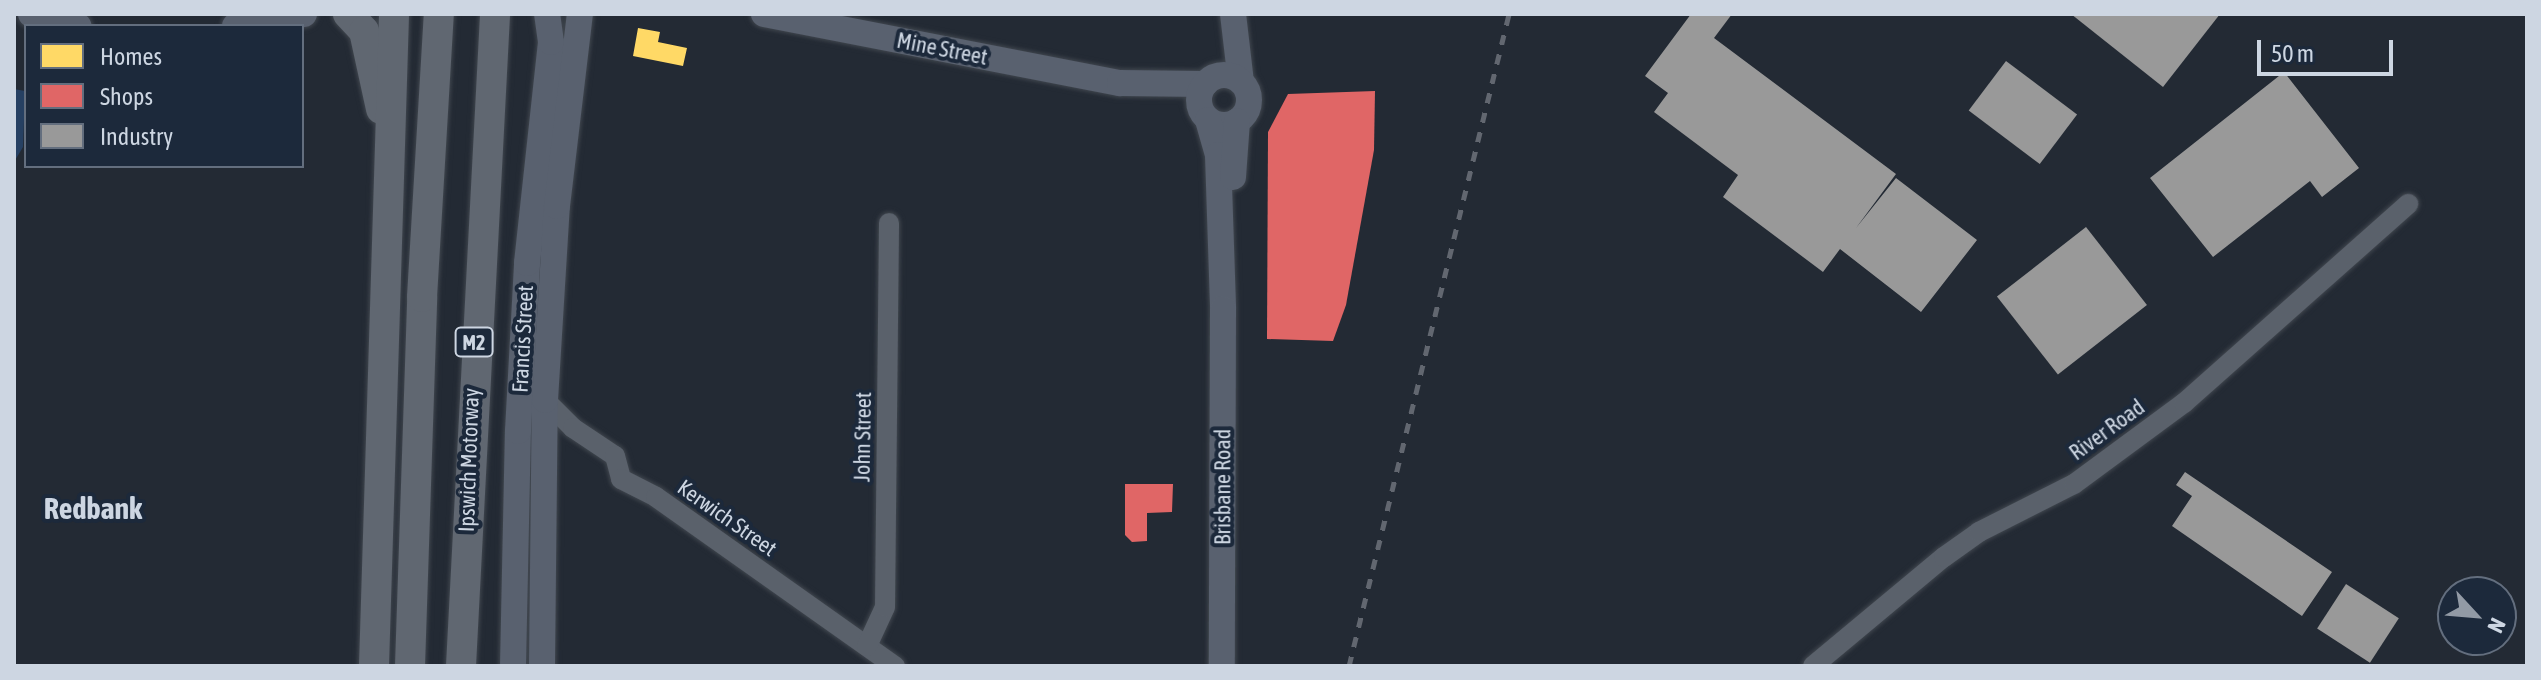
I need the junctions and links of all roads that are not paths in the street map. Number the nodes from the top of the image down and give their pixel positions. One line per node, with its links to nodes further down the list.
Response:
1 (31, 14): 12 (main road)
2 (304, 14): 13 (main road)
3 (348, 14): 19 (highway)
4 (394, 14): 19 (highway)
5 (547, 14): 28 (main road, Francis Street)
6 (580, 14): 23 (main road, Francis Street)
7 (764, 14): 16 (main road, Mine Street)
8 (1220, 14): 14 (main road)
9 (1233, 14): 15 (main road)
10 (438, 17): 26 (highway)
11 (494, 17): 27 (highway, Ipswich Motorway / M2)
12 (70, 24)
13 (246, 24)
14 (1208, 81): 15 (main road); 16 (main road, Mine Street); 17 (main road)
15 (1241, 82): 18 (main road)
16 (1120, 83): 17 (main road, Mine Street)
17 (1206, 117): 18 (main road); 22 (main road, Brisbane Road)
18 (1237, 121): 22 (main road, Brisbane Road)
19 (393, 137): 25 (highway)
20 (2408, 204): 32 (street, River Road)
21 (889, 223): 24 (street, John Street)
22 (1223, 309): 31 (main road, Brisbane Road)
23 (545, 400): 24 (street, Kerwich Street); 29 (main road, Francis Street)
24 (867, 646): 30 (street, Kerwich Street)
25 (374, 666)
26 (410, 666)
27 (461, 666)
28 (513, 666)
29 (542, 666)
30 (895, 666)
31 (1222, 666)
32 (1813, 666)

